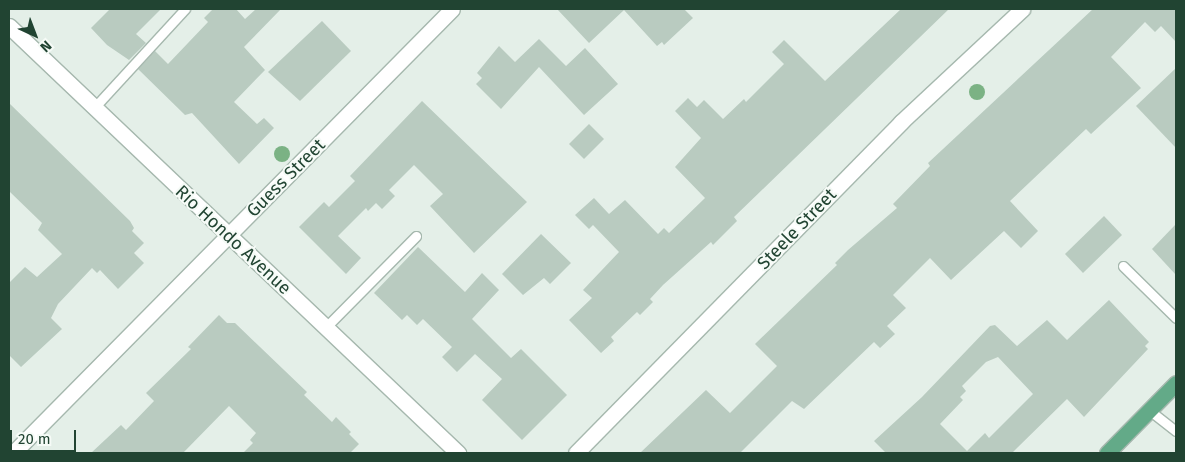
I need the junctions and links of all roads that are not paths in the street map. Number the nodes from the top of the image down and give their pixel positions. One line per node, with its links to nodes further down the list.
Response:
1 (185, 9): 5 (lane)
2 (452, 9): 6 (street, Guess Street)
3 (1022, 9): 16 (street, Steele Street)
4 (9, 26): 5 (street, Rio Hondo Avenue)
5 (93, 109): 6 (street, Rio Hondo Avenue)
6 (229, 235): 10 (street, Rio Hondo Avenue); 14 (street, Guess Street)
7 (416, 236): 10 (lane)
8 (1123, 266): 9 (lane)
9 (1176, 318)
10 (326, 327): 15 (street, Rio Hondo Avenue)
11 (1176, 383): 12 (main road)
12 (1149, 410): 13 (lane); 17 (main road)
13 (1176, 431)
14 (13, 453)
15 (458, 453)
16 (576, 453)
17 (1107, 453)

